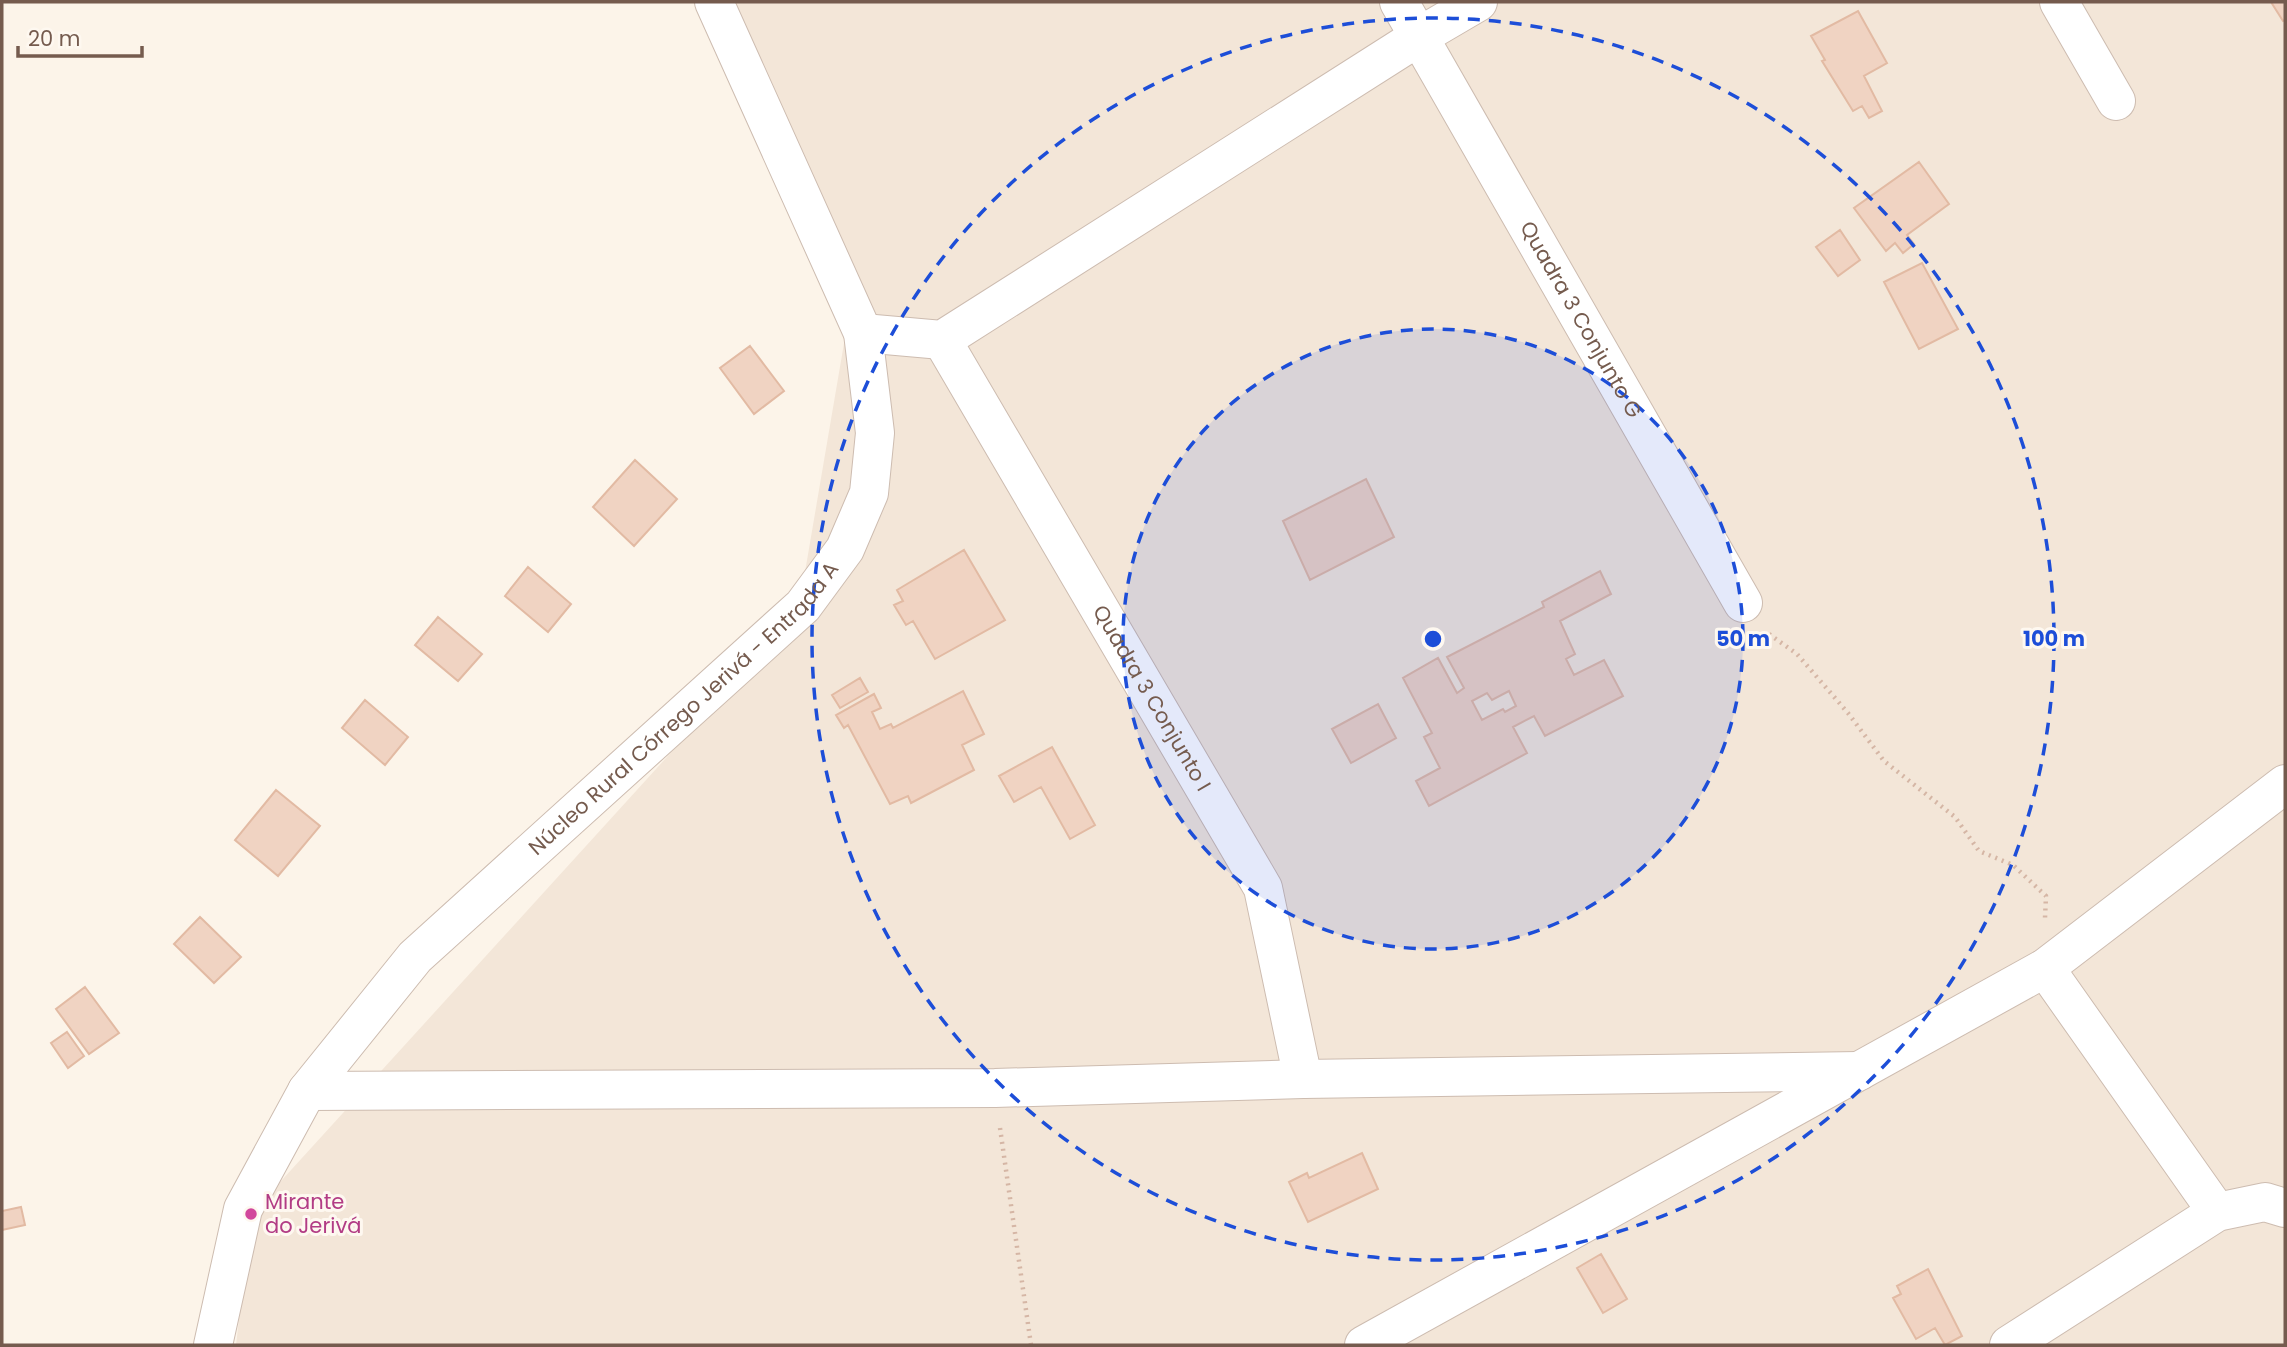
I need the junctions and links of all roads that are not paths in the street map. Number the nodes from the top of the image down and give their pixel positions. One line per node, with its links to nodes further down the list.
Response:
1 (714, 2): 7 (street, Núcleo Rural Córrego Jerivá - Entrada A)
2 (1399, 2): 5 (street, Quadra 3 Conjunto G)
3 (1478, 2): 5 (street)
4 (2059, 2): 6 (street)
5 (1420, 36): 8 (street); 9 (street, Quadra 3 Conjunto G)
6 (2116, 101)
7 (863, 333): 8 (street); 14 (street, Núcleo Rural Córrego Jerivá - Entrada A)
8 (942, 340): 13 (street, Quadra 3 Conjunto I)
9 (1743, 603)
10 (2285, 784): 11 (street)
11 (2045, 968): 12 (street); 16 (street)
12 (1859, 1071): 13 (street); 18 (street)
13 (1303, 1079): 14 (street)
14 (307, 1091): 17 (street, Núcleo Rural Córrego Jerivá - Entrada A)
15 (2285, 1208): 16 (street)
16 (2217, 1212): 19 (street)
17 (214, 1345)
18 (1364, 1345)
19 (2009, 1345)

